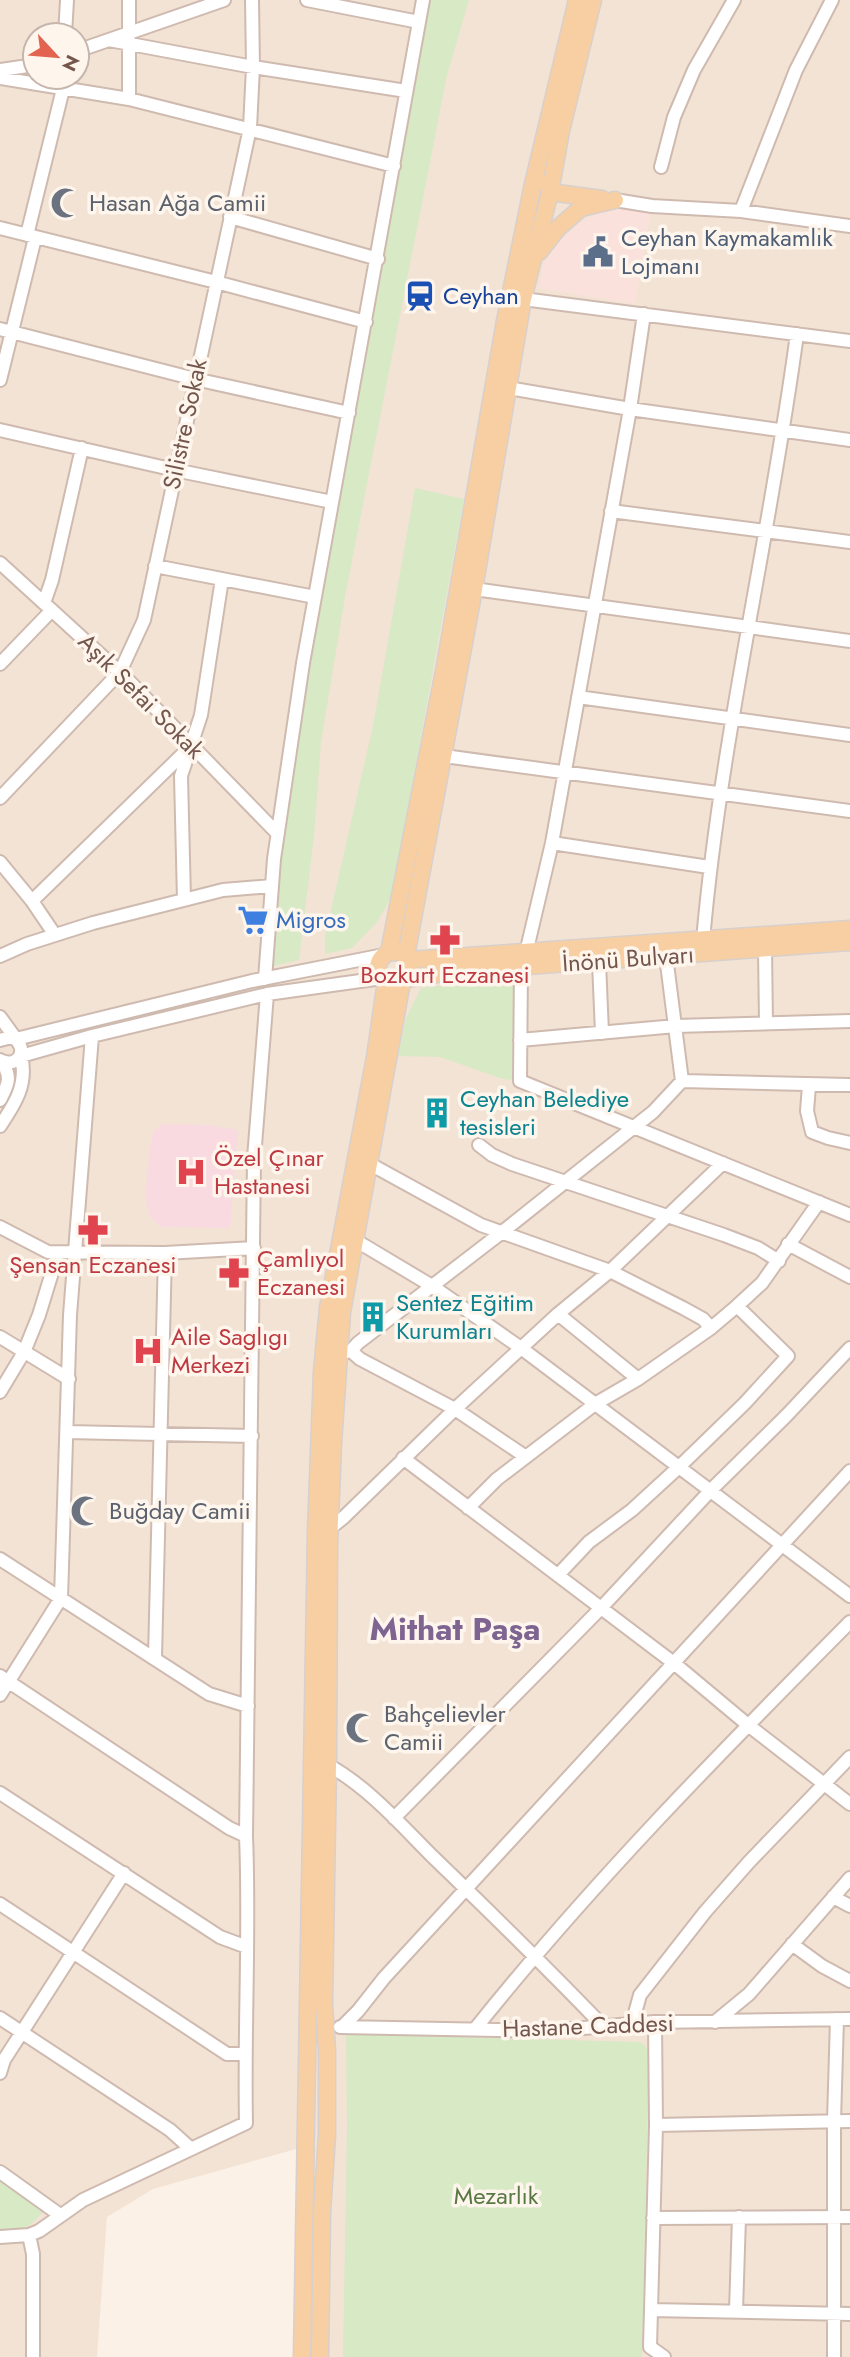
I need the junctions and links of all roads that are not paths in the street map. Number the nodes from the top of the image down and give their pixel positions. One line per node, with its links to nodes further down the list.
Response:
1 (67, 0): 12 (street)
2 (129, 0): 14 (street)
3 (224, 0): 11 (street)
4 (252, 0): 17 (street, Silistre Sokak)
5 (307, 0): 13 (street)
6 (423, 0): 13 (street)
7 (577, 0): 28 (main road)
8 (593, 0): 29 (main road)
9 (734, 0): 27 (street)
10 (832, 0): 33 (street)
11 (190, 6): 14 (street)
12 (66, 21)
13 (419, 22): 23 (street)
14 (129, 38): 15 (street); 17 (street); 24 (street)
15 (91, 46)
16 (21, 67): 18 (street)
17 (253, 67): 23 (street); 25 (street, Silistre Sokak)
18 (0, 70)
19 (0, 78): 20 (street)
20 (21, 82)
21 (63, 91): 38 (street)
22 (76, 91): 24 (street)
23 (406, 91): 26 (street)
24 (128, 99): 25 (street)
25 (250, 128): 26 (street); 35 (street, Silistre Sokak)
26 (394, 166): 39 (street)
27 (661, 167)
28 (533, 184): 29 (main road); 31 (main road)
29 (550, 192): 30 (main road); 34 (main road)
30 (615, 200): 32 (main road); 33 (street)
31 (528, 208): 34 (main road); 94 (main road)
32 (581, 208): 34 (main road); 40 (main road)
33 (741, 211): 36 (street)
34 (545, 216): 40 (main road)
35 (230, 217): 39 (street); 41 (street, Silistre Sokak)
36 (850, 226)
37 (0, 228): 38 (street)
38 (31, 236): 41 (street); 45 (street)
39 (378, 259): 44 (street)
40 (535, 259): 42 (main road)
41 (216, 282): 44 (street); 48 (street, Silistre Sokak)
42 (523, 299): 43 (street); 50 (main road)
43 (644, 314): 46 (street); 51 (street)
44 (366, 323): 52 (street)
45 (6, 331): 48 (street); 49 (street)
46 (797, 334): 47 (street); 54 (street)
47 (850, 341)
48 (195, 379): 52 (street); 57 (street, Silistre Sokak)
49 (0, 380)
50 (508, 388): 51 (street); 65 (main road)
51 (630, 409): 54 (street); 59 (street)
52 (349, 413): 58 (street)
53 (0, 430): 56 (street)
54 (784, 431): 55 (street); 60 (street)
55 (850, 440)
56 (82, 449): 57 (street); 68 (street)
57 (175, 470): 58 (street); 63 (street, Silistre Sokak)
58 (331, 502): 66 (street)
59 (611, 511): 60 (street); 67 (street)
60 (766, 531): 61 (street); 69 (street)
61 (850, 542)
62 (0, 563): 68 (street, Aşık Sefai Sokak)
63 (155, 566): 64 (street); 72 (street, Silistre Sokak)
64 (222, 579): 66 (street); 76 (street)
65 (474, 589): 67 (street); 77 (main road)
66 (315, 597): 82 (street)
67 (594, 606): 69 (street); 73 (street)
68 (48, 607): 71 (street); 72 (street, Aşık Sefai Sokak)
69 (748, 626): 70 (street); 74 (street)
70 (850, 641)
71 (0, 664)
72 (120, 673): 76 (street, Aşık Sefai Sokak); 80 (street, Silistre Sokak)
73 (578, 697): 74 (street); 78 (street)
74 (733, 718): 75 (street); 79 (street)
75 (850, 735)
76 (192, 746): 82 (street, Aşık Sefai Sokak); 87 (street); 88 (street)
77 (444, 756): 78 (street); 97 (main road)
78 (564, 774): 79 (street); 83 (street)
79 (720, 794): 81 (street); 85 (street)
80 (0, 798)
81 (850, 811)
82 (278, 834): 86 (street)
83 (552, 843): 85 (street); 98 (street)
84 (0, 862): 88 (street)
85 (709, 867): 91 (street)
86 (272, 886): 87 (street); 100 (street)
87 (184, 900): 90 (street)
88 (32, 901): 90 (street)
89 (850, 929): 91 (main road, İnönü Bulvarı)
90 (55, 935): 95 (street)
91 (703, 940): 98 (main road, İnönü Bulvarı)
92 (850, 942): 93 (main road, İnönü Bulvarı)
93 (765, 948): 96 (main road, İnönü Bulvarı); 105 (street)
94 (387, 954): 97 (main road); 100 (street); 101 (main road)
95 (0, 956)
96 (666, 957): 99 (main road, İnönü Bulvarı); 106 (street)
97 (407, 958): 98 (main road, İnönü Bulvarı); 101 (main road)
98 (524, 960): 99 (main road, İnönü Bulvarı); 101 (main road, İnönü Bulvarı); 111 (street)
99 (598, 962): 107 (street)
100 (265, 979): 109 (street)
101 (394, 980): 102 (street); 123 (main road); 205 (main road)
102 (267, 993): 108 (street); 132 (street)
103 (0, 1017): 109 (street)
104 (850, 1021): 105 (street)
105 (766, 1023): 106 (street)
106 (676, 1026): 107 (street); 114 (street)
107 (603, 1033): 111 (street)
108 (92, 1036): 112 (street); 135 (street)
109 (16, 1039): 110 (street); 112 (street)
110 (0, 1040)
111 (520, 1040): 119 (street)
112 (20, 1056): 113 (street); 118 (street)
113 (1, 1062): 117 (street)
114 (682, 1081): 116 (street); 119 (street)
115 (850, 1085): 116 (street)
116 (809, 1086): 120 (street)
117 (0, 1100)
118 (0, 1126)
119 (635, 1127): 122 (street); 124 (street)
120 (850, 1143)
121 (479, 1145): 124 (street)
122 (723, 1163): 125 (street); 127 (street)
123 (370, 1164): 129 (street); 130 (main road)
124 (566, 1182): 127 (street); 129 (street)
125 (819, 1202): 126 (street); 131 (street)
126 (850, 1215)
127 (666, 1217): 136 (street); 137 (street)
128 (0, 1227): 133 (street)
129 (501, 1233): 137 (street); 139 (street)
130 (355, 1240): 139 (street); 147 (main road)
131 (788, 1244): 136 (street); 138 (street)
132 (254, 1248): 134 (street); 155 (street)
133 (58, 1253): 135 (street); 146 (street)
134 (165, 1253): 135 (street); 154 (street)
135 (75, 1254): 148 (street)
136 (779, 1261): 140 (street)
137 (610, 1271): 141 (street); 142 (street)
138 (850, 1277)
139 (432, 1286): 144 (street); 147 (street)
140 (737, 1306): 142 (street); 158 (street)
141 (558, 1314): 144 (street); 149 (street)
142 (710, 1328): 149 (street)
143 (0, 1337): 146 (street)
144 (521, 1348): 151 (street); 152 (street)
145 (850, 1348): 160 (street)
146 (24, 1352): 148 (street); 150 (street)
147 (345, 1352): 152 (street); 162 (main road)
148 (69, 1379): 153 (street)
149 (638, 1379): 151 (street)
150 (0, 1392)
151 (595, 1404): 156 (street); 158 (street)
152 (455, 1409): 156 (street); 157 (street)
153 (67, 1432): 154 (street); 167 (street)
154 (162, 1433): 155 (street); 170 (street)
155 (252, 1436): 174 (street)
156 (527, 1457): 161 (street)
157 (403, 1458): 161 (street); 162 (street)
158 (680, 1466): 160 (street); 165 (street)
159 (850, 1472): 163 (street)
160 (711, 1490): 163 (street); 168 (street)
161 (468, 1508): 165 (street)
162 (329, 1529): 177 (main road)
163 (783, 1545): 166 (street); 171 (street)
164 (0, 1559): 167 (street)
165 (558, 1575): 168 (street)
166 (848, 1590)
167 (61, 1598): 170 (street); 172 (street)
168 (601, 1608): 171 (street); 181 (street)
169 (850, 1622): 175 (street)
170 (155, 1657): 174 (street)
171 (675, 1664): 175 (street); 185 (street)
172 (4, 1679): 173 (street); 182 (street)
173 (0, 1695)
174 (248, 1706): 182 (street)
175 (748, 1725): 178 (street); 192 (street)
176 (850, 1758): 178 (street)
177 (328, 1765): 181 (street); 200 (main road)
178 (826, 1784): 180 (street); 198 (street)
179 (0, 1793): 183 (street)
180 (850, 1804)
181 (394, 1818): 185 (street)
182 (246, 1836): 190 (street)
183 (124, 1873): 190 (street); 191 (street)
184 (850, 1878): 186 (street)
185 (467, 1889): 192 (street); 200 (street)
186 (833, 1897): 188 (street); 189 (street)
187 (0, 1904): 191 (street)
188 (850, 1906)
189 (792, 1944): 193 (street); 197 (street)
190 (247, 1947): 204 (street)
191 (73, 1953): 202 (street); 204 (street)
192 (535, 1955): 199 (street); 201 (street)
193 (850, 1981)
194 (0, 2018): 202 (street)
195 (843, 2019): 197 (street, Hastane Caddesi); 207 (street)
196 (654, 2022): 197 (street, Hastane Caddesi); 198 (street, Hastane Caddesi); 211 (street)
197 (715, 2022)
198 (632, 2024): 199 (street, Hastane Caddesi)
199 (602, 2025): 201 (street, Hastane Caddesi)
200 (334, 2027): 201 (street, Hastane Caddesi); 203 (main road)
201 (475, 2029)
202 (22, 2032): 206 (street); 212 (street)
203 (327, 2051): 205 (main road); 210 (main road)
204 (244, 2054): 212 (street)
205 (306, 2054): 209 (main road)
206 (0, 2073)
207 (834, 2121): 208 (street); 211 (street); 216 (street)
208 (850, 2121)
209 (305, 2125): 210 (main road); 226 (main road)
210 (327, 2125): 227 (main road)
211 (656, 2125): 218 (street)
212 (190, 2148): 214 (street)
213 (0, 2172): 214 (street)
214 (60, 2215): 219 (street)
215 (739, 2217): 216 (street); 218 (street); 222 (street)
216 (833, 2217): 217 (street); 223 (street)
217 (850, 2217)
218 (653, 2218): 221 (street)
219 (29, 2235): 220 (street); 225 (street)
220 (0, 2237)
221 (651, 2310): 222 (street); 228 (street)
222 (736, 2311): 223 (street)
223 (835, 2313): 224 (street); 229 (street)
224 (850, 2314)
225 (33, 2357)
226 (302, 2357)
227 (320, 2357)
228 (664, 2357)
229 (834, 2357)

